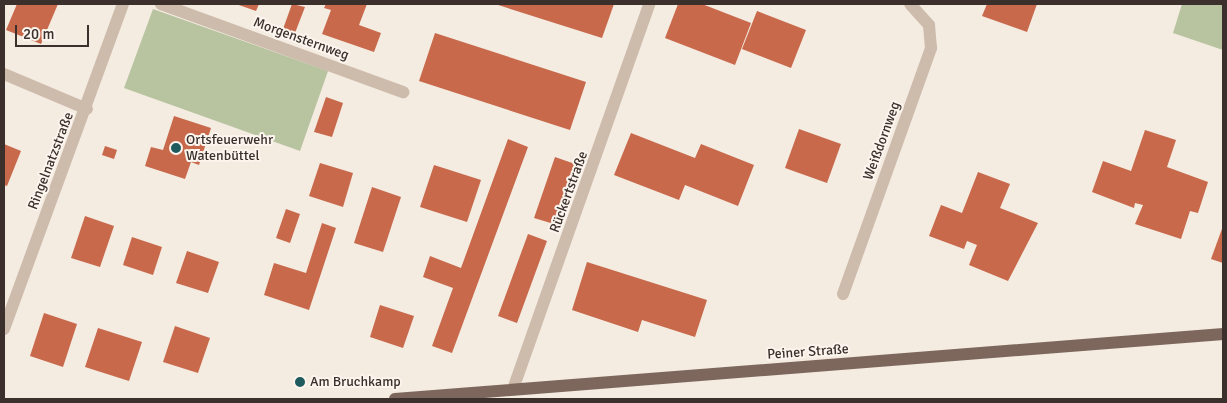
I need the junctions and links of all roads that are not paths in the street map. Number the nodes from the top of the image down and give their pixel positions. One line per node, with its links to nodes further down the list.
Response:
1 (123, 4): 7 (street, Ringelnatzstraße)
2 (161, 4): 6 (street, Morgensternweg)
3 (649, 4): 11 (street, Rückertstraße)
4 (910, 4): 8 (street, Weißdornweg)
5 (4, 74): 7 (street)
6 (403, 92)
7 (86, 109): 9 (street, Ringelnatzstraße)
8 (843, 294)
9 (4, 329)
10 (1223, 334): 11 (main road, Peiner Straße)
11 (513, 389): 12 (main road, Peiner Straße)
12 (395, 399)

